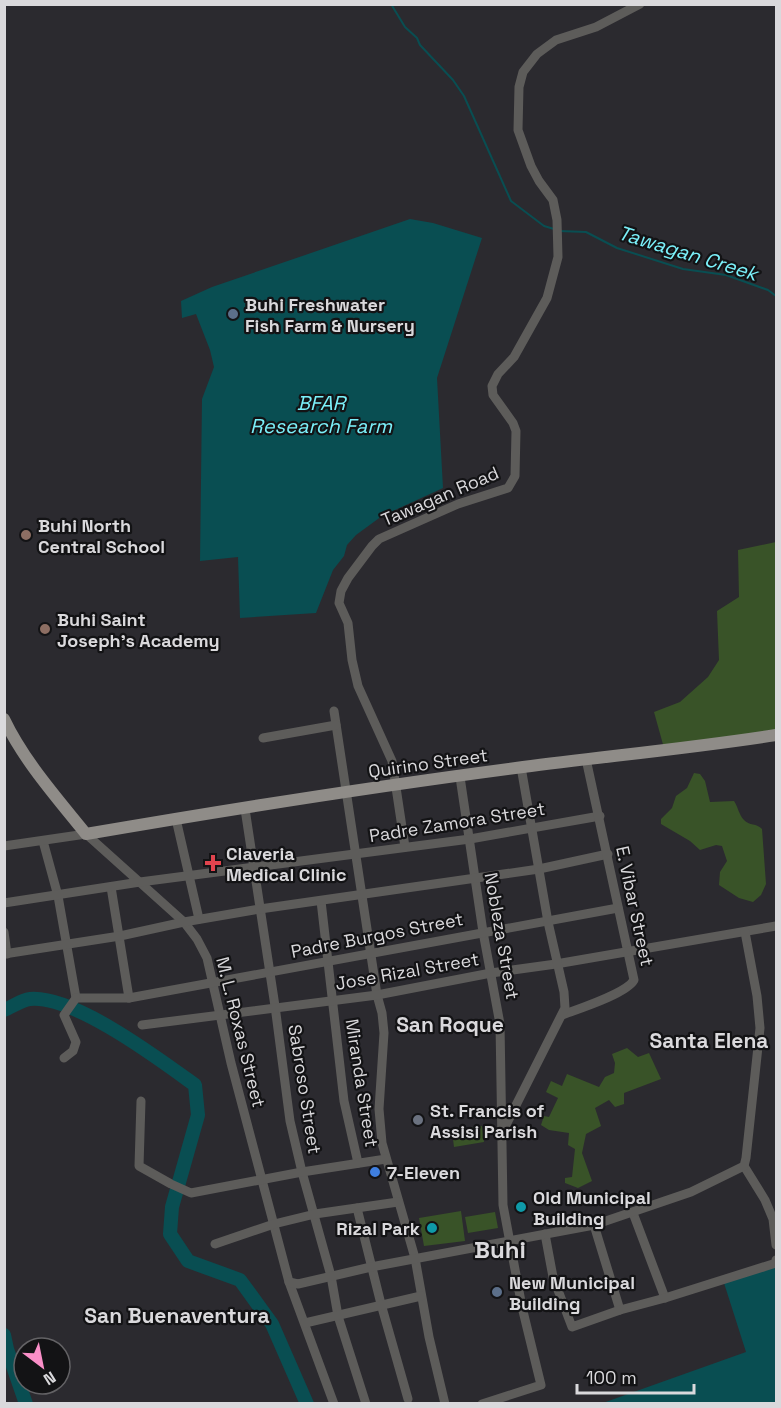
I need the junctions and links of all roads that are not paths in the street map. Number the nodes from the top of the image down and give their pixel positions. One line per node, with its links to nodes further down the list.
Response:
1 (640, 4): 11 (street, Tawagan Road)
2 (334, 711): 4 (street)
3 (4, 719): 6 (main road)
4 (336, 725): 7 (street); 12 (street)
5 (777, 735): 8 (main road, Quirino Street)
6 (9, 736): 17 (main road)
7 (263, 738)
8 (586, 759): 9 (main road, Quirino Street); 14 (street, E. Vibar Street)
9 (521, 768): 10 (main road, Quirino Street); 16 (street)
10 (460, 777): 11 (main road, Quirino Street); 18 (street, Nobleza Street)
11 (397, 786): 12 (main road, Quirino Street); 21 (street, Tawagan Road)
12 (345, 792): 13 (main road, Quirino Street); 23 (street)
13 (245, 809): 15 (main road, Quirino Street); 24 (street, Sabroso Street)
14 (600, 816): 16 (street, Padre Zamora Street); 22 (street, E. Vibar Street)
15 (176, 819): 17 (main road, Quirino Street); 26 (street)
16 (532, 828): 18 (street, Padre Zamora Street); 25 (street)
17 (86, 834): 19 (street); 28 (street, M. L. Roxas Street)
18 (470, 839): 21 (street, Padre Zamora Street); 27 (street, Nobleza Street)
19 (43, 841): 20 (street); 31 (street)
20 (4, 846)
21 (405, 847): 23 (street, Padre Zamora Street)
22 (608, 854): 25 (street); 34 (street, E. Vibar Street)
23 (355, 855): 24 (street, Padre Zamora Street); 30 (street)
24 (254, 867): 26 (street, Padre Zamora Street); 35 (street, Sabroso Street)
25 (539, 869): 27 (street); 38 (street)
26 (188, 876): 28 (street, Padre Zamora Street); 36 (street)
27 (475, 879): 30 (street); 41 (street, Nobleza Street)
28 (140, 882): 29 (street, Padre Zamora Street); 37 (street, M. L. Roxas Street)
29 (111, 887): 31 (street, Padre Zamora Street); 43 (street)
30 (362, 894): 32 (street); 46 (street)
31 (58, 896): 33 (street, Padre Zamora Street); 44 (street)
32 (321, 901): 35 (street); 48 (street, Miranda Street)
33 (4, 903)
34 (618, 908): 38 (street, Padre Burgos Street); 45 (street, E. Vibar Street)
35 (261, 909): 36 (street); 50 (street, Sabroso Street)
36 (199, 919): 37 (street)
37 (184, 922): 43 (street); 52 (street, M. L. Roxas Street)
38 (548, 922): 41 (street, Padre Burgos Street); 49 (street)
39 (777, 926): 42 (street, Jose Rizal Street)
40 (4, 932): 47 (street)
41 (483, 932): 46 (street, Padre Burgos Street); 51 (street, Nobleza Street)
42 (745, 932): 45 (street, Jose Rizal Street); 66 (street)
43 (120, 936): 44 (street); 54 (street)
44 (66, 943): 47 (street); 55 (street)
45 (627, 951): 49 (street, Jose Rizal Street); 59 (street, E. Vibar Street)
46 (371, 953): 48 (street, Padre Burgos Street); 53 (street)
47 (6, 954)
48 (328, 962): 50 (street, Padre Burgos Street); 56 (street, Miranda Street)
49 (556, 964): 51 (street, Jose Rizal Street); 59 (street)
50 (270, 972): 52 (street, Padre Burgos Street); 57 (street, Sabroso Street)
51 (491, 973): 53 (street, Jose Rizal Street); 63 (street, Nobleza Street)
52 (213, 982): 54 (street, Padre Burgos Street); 58 (street, M. L. Roxas Street)
53 (377, 995): 56 (street, Jose Rizal Street); 64 (street)
54 (129, 998): 55 (street, Padre Burgos Street)
55 (75, 1000): 61 (street)
56 (333, 1000): 57 (street, Jose Rizal Street); 65 (street, Miranda Street)
57 (275, 1006): 58 (street, Jose Rizal Street); 67 (street, Sabroso Street)
58 (221, 1014): 60 (street, Jose Rizal Street); 68 (street, M. L. Roxas Street)
59 (562, 1015): 63 (street)
60 (142, 1025)
61 (64, 1058)
62 (141, 1101): 68 (street)
63 (502, 1133): 76 (street, Nobleza Street)
64 (386, 1159): 65 (street); 69 (street)
65 (357, 1163): 67 (street)
66 (744, 1166): 71 (street); 78 (street)
67 (302, 1172): 68 (street); 72 (street, Sabroso Street)
68 (262, 1179): 73 (street, M. L. Roxas Street)
69 (398, 1202): 70 (street); 79 (street)
70 (357, 1208): 72 (street); 81 (street)
71 (633, 1213): 74 (street); 85 (street)
72 (315, 1214): 73 (street); 82 (street, Sabroso Street)
73 (274, 1224): 77 (street); 83 (street, M. L. Roxas Street)
74 (594, 1225): 75 (street); 87 (street)
75 (545, 1234): 76 (street); 87 (street)
76 (509, 1241): 79 (street); 94 (street, Nobleza Street)
77 (215, 1244)
78 (777, 1245)
79 (415, 1258): 81 (street); 84 (street)
80 (776, 1261): 85 (street)
81 (371, 1267): 82 (street); 86 (street)
82 (331, 1276): 83 (street); 88 (street, Sabroso Street)
83 (289, 1282): 89 (street, M. L. Roxas Street)
84 (421, 1296): 86 (street); 93 (street)
85 (665, 1298): 87 (street)
86 (381, 1304): 88 (street); 90 (street)
87 (620, 1310)
88 (338, 1316): 89 (street); 92 (street, Sabroso Street)
89 (305, 1323): 91 (street, M. L. Roxas Street)
90 (408, 1399)
91 (334, 1404)
92 (366, 1404)
93 (445, 1404)
94 (482, 1404)

